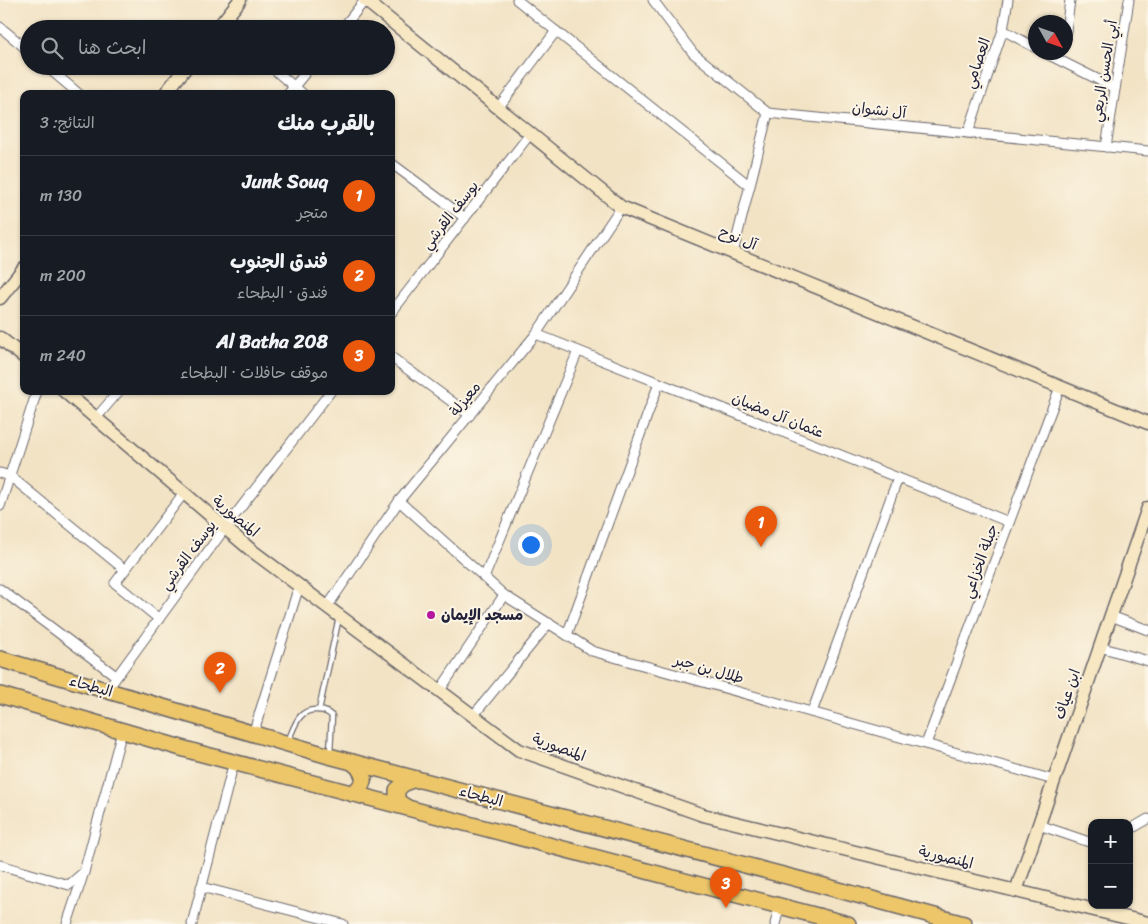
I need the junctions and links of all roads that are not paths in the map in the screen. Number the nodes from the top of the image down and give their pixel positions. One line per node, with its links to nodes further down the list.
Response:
1 (240, 0): 9 (street)
2 (365, 0): 10 (street); 11 (street, آل نوح)
3 (653, 0): 28 (street)
4 (1008, 0): 14 (street, العصامي)
5 (1070, 0): 8 (street)
6 (1129, 0): 23 (street, أبي الحسن الربعي)
7 (521, 1): 15 (street)
8 (1068, 15)
9 (226, 20)
10 (349, 20)
11 (390, 20)
12 (395, 24): 27 (street, آل نوح)
13 (0, 27): 16 (street)
14 (1003, 30): 17 (street); 29 (street, العصامي)
15 (556, 31): 27 (street); 34 (street)
16 (20, 44)
17 (1028, 44)
18 (1065, 60): 23 (street)
19 (57, 75): 24 (street)
20 (180, 75): 25 (street)
21 (278, 75): 26 (street)
22 (304, 75): 26 (street)
23 (1115, 88): 31 (street, أبي الحسن الربعي)
24 (74, 90)
25 (167, 90)
26 (291, 90)
27 (498, 108): 30 (street, آل نوح)
28 (768, 113): 29 (street, آل نشوان); 34 (street)
29 (968, 133): 31 (street, آل نشوان)
30 (530, 134): 35 (street, آل نوح); 36 (street, يوسف القرشي)
31 (1106, 147): 32 (street, آل نشوان)
32 (1148, 151)
33 (395, 166): 36 (street)
34 (750, 186): 37 (street)
35 (621, 207): 37 (street, آل نوح); 41 (street, معيزلة)
36 (464, 218): 40 (street, يوسف القرشي)
37 (733, 253): 47 (street, آل نوح)
38 (20, 276): 39 (street)
39 (0, 298)
40 (395, 308)
41 (536, 334): 43 (street, عثمان آل مضيان); 52 (street, معيزلة)
42 (0, 338): 44 (street)
43 (578, 351): 46 (street, عثمان آل مضيان); 65 (street)
44 (20, 355)
45 (395, 360): 52 (street)
46 (660, 383): 57 (street, عثمان آل مضيان); 75 (street)
47 (1060, 387): 54 (street, آل نوح); 62 (street, جبلة الخزاعي)
48 (36, 395): 56 (street)
49 (69, 395): 53 (street, المنصورية)
50 (116, 395): 53 (street)
51 (328, 395): 63 (street, يوسف القرشي)
52 (470, 415): 59 (street, معيزلة)
53 (96, 418): 58 (street, المنصورية)
54 (1148, 423)
55 (0, 473): 56 (street)
56 (10, 476): 60 (street); 64 (street)
57 (898, 478): 62 (street, عثمان آل مضيان); 84 (street)
58 (184, 493): 63 (street, المنصورية); 64 (street)
59 (399, 501): 65 (street, طلال بن جبر); 69 (street, معيزلة)
60 (0, 506)
61 (1148, 508): 71 (street, ابن عياف)
62 (1009, 522): 89 (street, جبلة الخزاعي)
63 (225, 528): 66 (street, المنصورية); 72 (street, يوسف القرشي)
64 (125, 570): 72 (street)
65 (484, 578): 68 (street, طلال بن جبر)
66 (299, 586): 69 (street, المنصورية); 87 (street)
67 (0, 589): 79 (street)
68 (504, 595): 73 (street, طلال بن جبر); 81 (street)
69 (327, 607): 70 (street, المنصورية)
70 (339, 616): 81 (street, المنصورية); 83 (lane)
71 (1111, 616): 74 (street); 76 (street, ابن عياف)
72 (158, 619): 79 (street, يوسف القرشي)
73 (549, 623): 75 (street, طلال بن جبر); 85 (street)
74 (1148, 630)
75 (567, 635): 84 (street, طلال بن جبر)
76 (1100, 647): 78 (street); 93 (street, ابن عياف)
77 (0, 659): 80 (main road, البطحاء)
78 (1148, 661)
79 (116, 676): 80 (street, يوسف القرشي)
80 (107, 690): 87 (main road, البطحاء)
81 (440, 690): 85 (street, المنصورية)
82 (0, 695): 86 (main road, البطحاء)
83 (319, 710): 88 (lane); 90 (lane)
84 (812, 712): 89 (street, طلال بن جبر)
85 (473, 716): 104 (street, المنصورية)
86 (122, 731): 91 (main road, البطحاء); 102 (street)
87 (254, 734): 88 (main road, البطحاء)
88 (286, 743): 90 (main road, البطحاء)
89 (926, 744): 93 (street, طلال بن جبر)
90 (329, 756): 92 (main road, البطحاء)
91 (234, 762): 95 (main road, البطحاء); 103 (street)
92 (351, 762): 94 (main road, البطحاء); 95 (main road)
93 (1054, 780): 98 (street, ابن عياف)
94 (423, 781): 96 (main road); 112 (main road, البطحاء)
95 (353, 794): 96 (main road, البطحاء)
96 (408, 808): 105 (main road, البطحاء)
97 (1148, 819): 99 (street)
98 (1039, 825): 100 (street); 104 (street, ابن عياف)
99 (1133, 828)
100 (1088, 843)
101 (0, 865): 102 (street)
102 (84, 872): 107 (street)
103 (201, 887): 108 (street); 109 (street)
104 (1016, 891): 106 (street, المنصورية)
105 (780, 905): 110 (street); 111 (main road, البطحاء)
106 (1148, 923)
107 (67, 924)
108 (192, 924)
109 (343, 924)
110 (775, 924)
111 (848, 924)
112 (964, 924)

